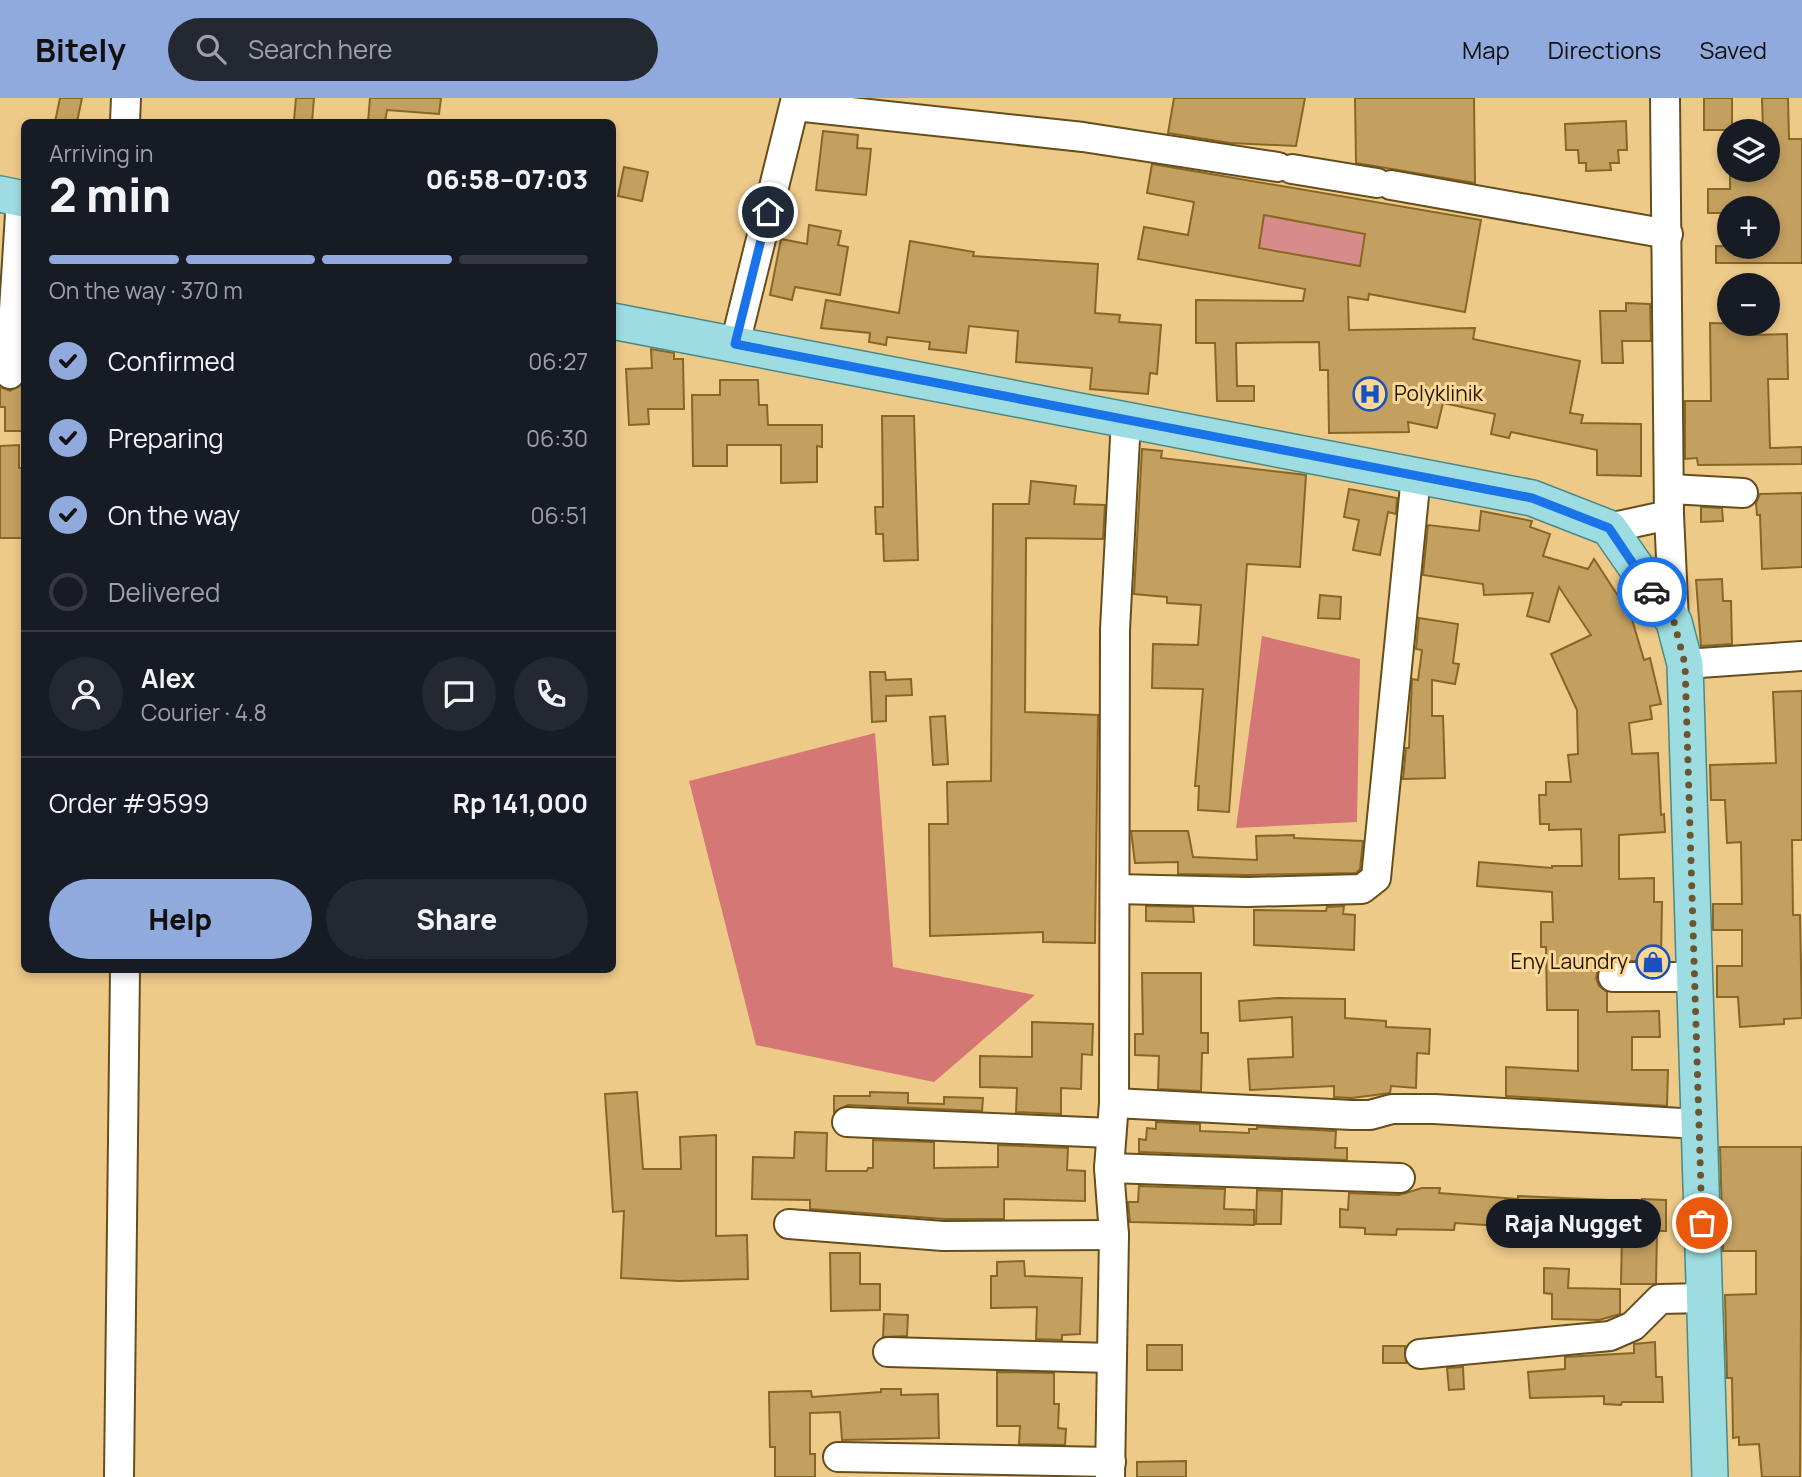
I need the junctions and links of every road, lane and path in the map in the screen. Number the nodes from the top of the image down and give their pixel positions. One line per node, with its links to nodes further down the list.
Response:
1 (126, 98): 4 (street)
2 (1665, 98): 6 (street)
3 (795, 102): 6 (street); 8 (street)
4 (125, 119)
5 (15, 197): 9 (street)
6 (1668, 234): 13 (street)
7 (616, 322): 8 (main road)
8 (735, 344): 10 (main road)
9 (10, 374)
10 (1126, 419): 11 (main road); 18 (street)
11 (1416, 476): 14 (main road); 18 (street)
12 (1743, 493): 13 (street)
13 (1670, 502): 14 (street); 15 (street)
14 (1609, 528): 15 (main road)
15 (1674, 622): 17 (main road)
16 (1802, 656): 17 (street)
17 (1685, 664): 21 (main road)
18 (1115, 889): 22 (street)
19 (125, 973): 36 (street)
20 (1613, 977): 21 (street)
21 (1695, 977): 24 (main road)
22 (1114, 1103): 24 (street); 25 (street)
23 (847, 1122): 25 (street)
24 (1699, 1124): 30 (main road)
25 (1111, 1133): 26 (street)
26 (1109, 1168): 27 (street); 29 (street)
27 (1400, 1178)
28 (789, 1224): 29 (street)
29 (1114, 1235): 33 (street)
30 (1705, 1298): 32 (street); 37 (main road)
31 (888, 1352): 33 (street)
32 (1420, 1354)
33 (1112, 1358): 35 (street)
34 (838, 1457): 35 (street)
35 (1110, 1470)
36 (118, 1477)
37 (1710, 1477)

